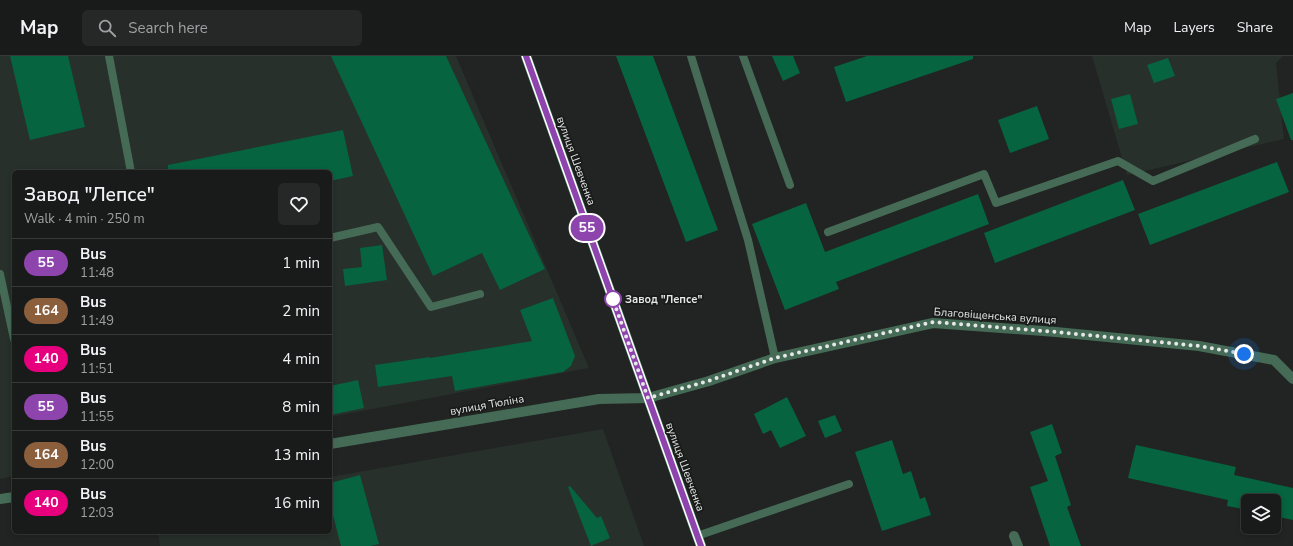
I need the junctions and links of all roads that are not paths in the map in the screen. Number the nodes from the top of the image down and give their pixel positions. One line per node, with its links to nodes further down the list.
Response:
1 (109, 56): 6 (lane)
2 (526, 56): 15 (main road, вулиця Шевченка)
3 (691, 56): 13 (lane)
4 (743, 56): 7 (lane)
5 (1255, 139): 8 (lane)
6 (131, 170)
7 (790, 185)
8 (828, 232)
9 (332, 238): 11 (lane)
10 (0, 274): 12 (lane)
11 (480, 294)
12 (12, 330)
13 (775, 358): 14 (street, Благовіщенська вулиця); 15 (street, Благовіщенська вулиця)
14 (1293, 379)
15 (648, 398): 16 (street, вулиця Тюліна); 20 (main road, вулиця Шевченка)
16 (332, 444)
17 (849, 484): 20 (lane)
18 (12, 497): 19 (street)
19 (0, 499)
20 (697, 536): 21 (main road, вулиця Шевченка)
21 (701, 546)

